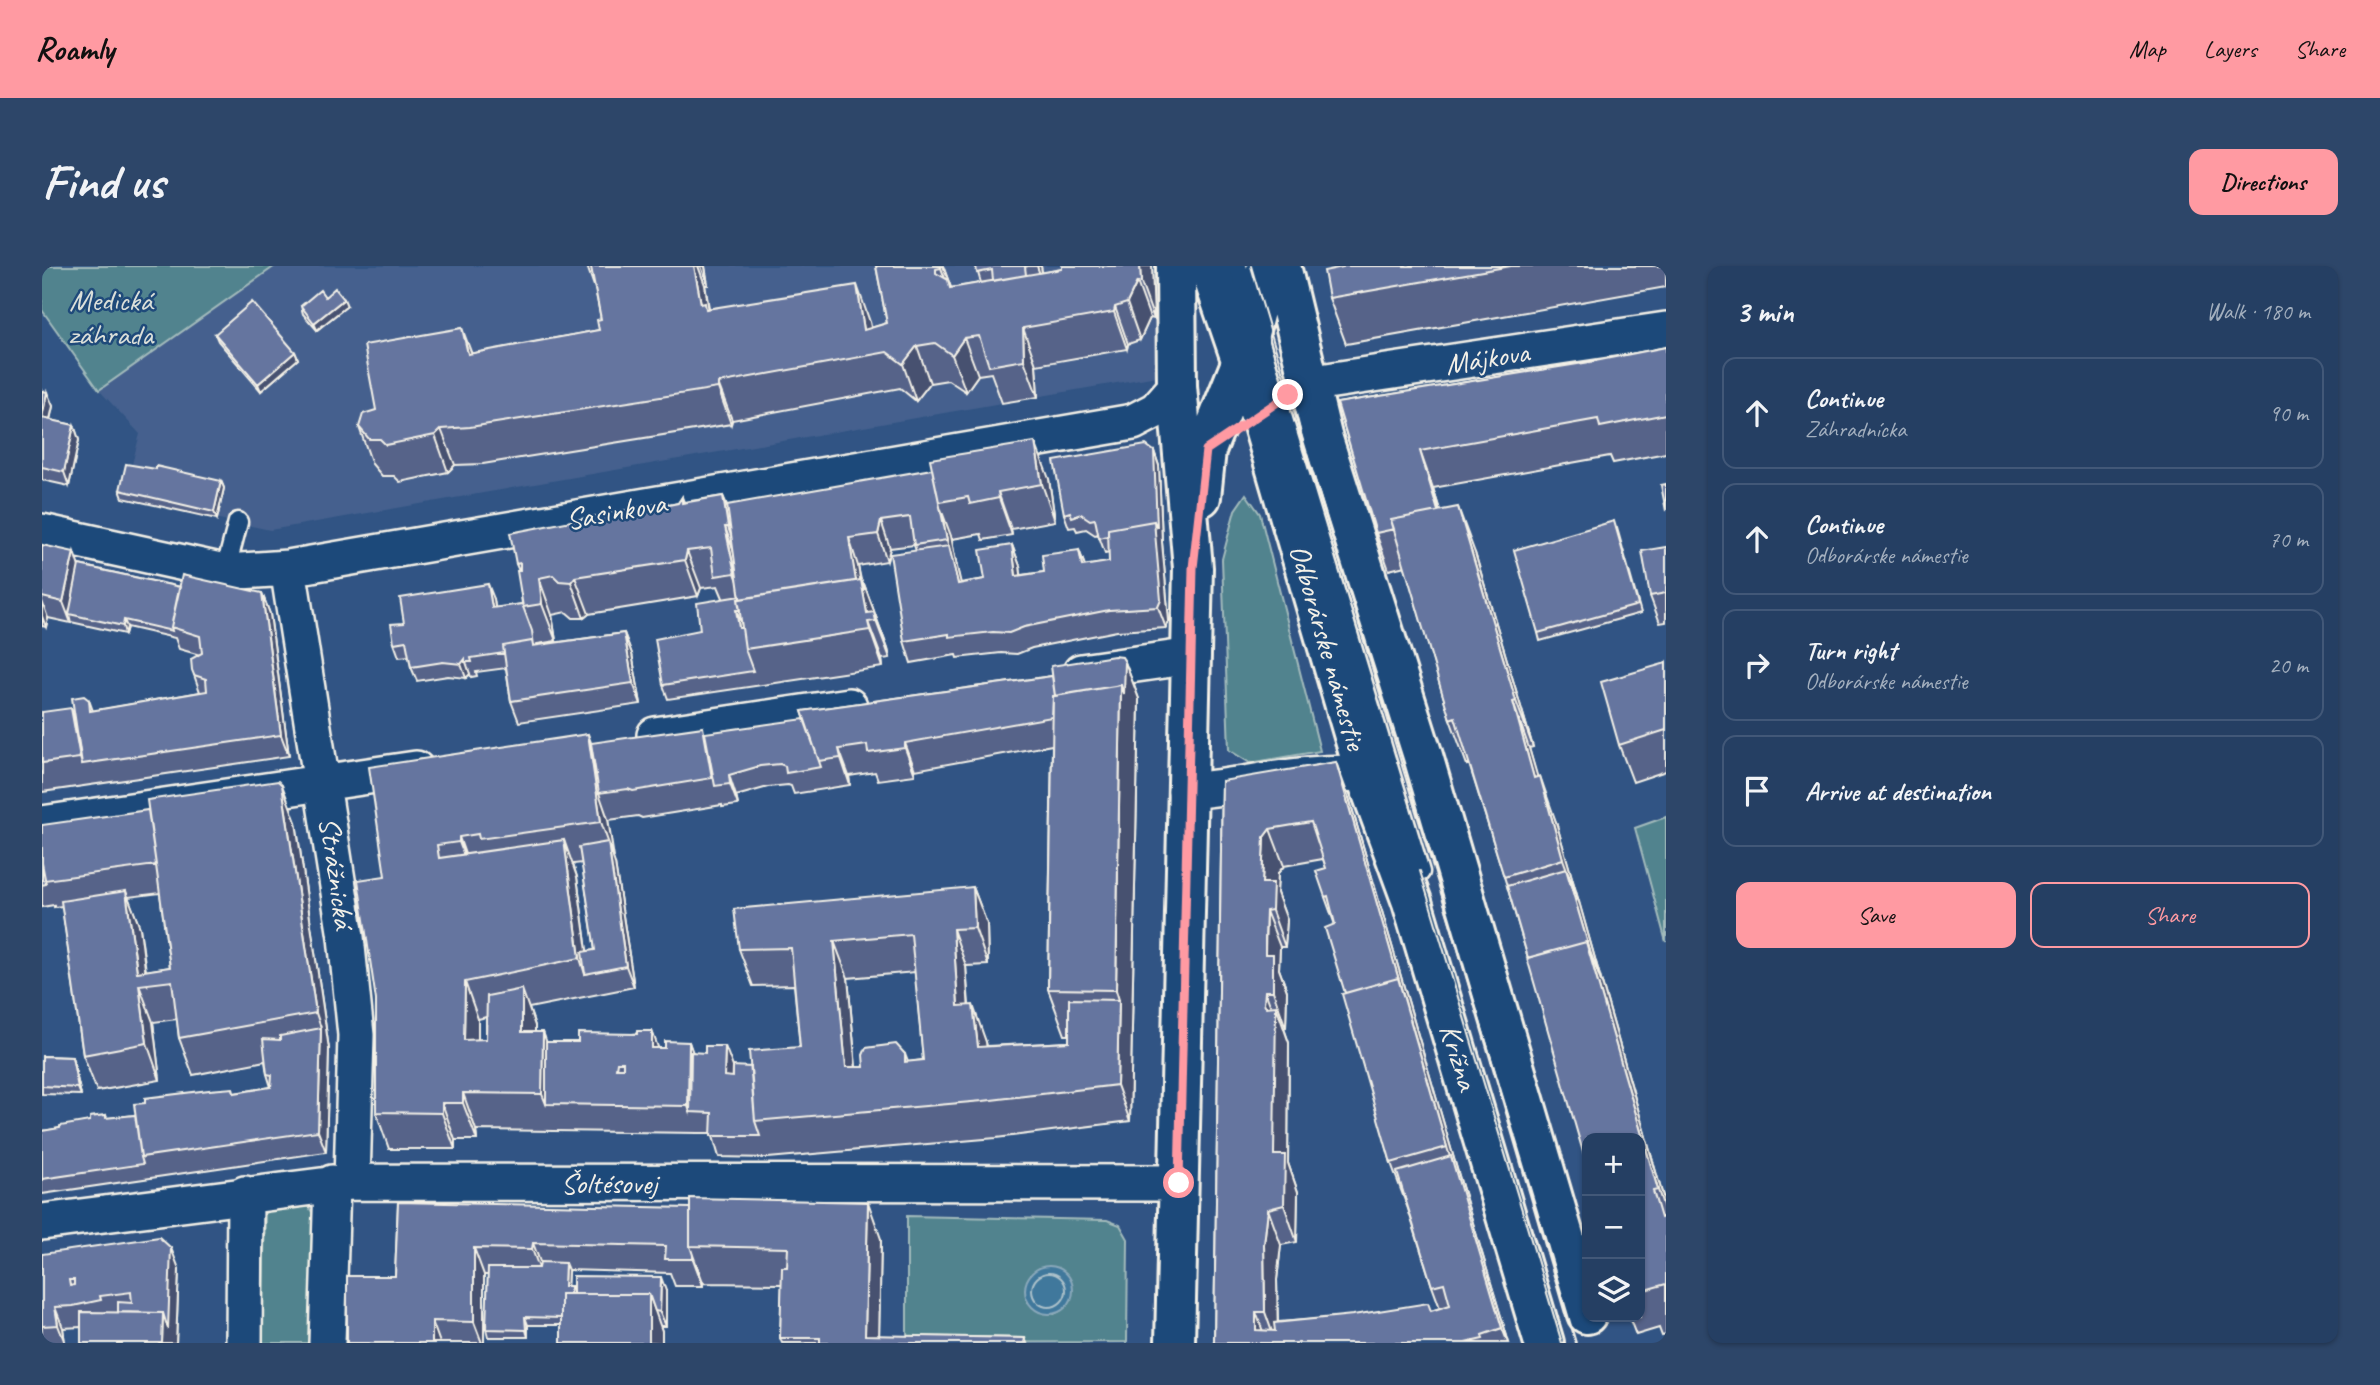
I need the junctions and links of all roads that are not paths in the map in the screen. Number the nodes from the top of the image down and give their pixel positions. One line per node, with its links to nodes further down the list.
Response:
1 (1176, 266): 9 (street)
2 (1209, 266): 8 (street, Odborárske námestie)
3 (1237, 266): 6 (lane)
4 (1266, 266): 6 (street)
5 (1281, 266): 10 (street, Odborárske námestie)
6 (1253, 321): 8 (street); 10 (lane)
7 (1666, 330): 10 (street, Májkova)
8 (1241, 363): 10 (street, Odborárske námestie); 11 (street)
9 (1177, 386): 14 (street, Sasinkova); 15 (street)
10 (1282, 401): 11 (street); 21 (street, Odborárske námestie); 23 (street, Odborárske námestie); 27 (lane)
11 (1206, 450): 15 (street)
12 (238, 522): 16 (lane)
13 (42, 532): 16 (street, Sasinkova)
14 (288, 568): 16 (street, Sasinkova); 24 (street, Strážnická)
15 (1193, 568): 17 (street)
16 (225, 572)
17 (1192, 656): 18 (street); 25 (street)
18 (1047, 677)
19 (882, 701): 20 (street)
20 (621, 739)
21 (1423, 756): 32 (street, Krížna)
22 (443, 765): 24 (street)
23 (1365, 774): 25 (street, Odborárske námestie); 27 (street, Krížna)
24 (324, 783): 26 (street); 28 (street, Strážnická)
25 (1186, 791): 29 (street)
26 (42, 824)
27 (1412, 902): 37 (street, Krížna)
28 (342, 1182): 29 (street, Šoltésovej); 30 (street, Šoltésovej); 35 (street, Strážnická)
29 (1179, 1183): 36 (street)
30 (246, 1194): 31 (street, Šoltésovej); 34 (street)
31 (42, 1222)
32 (1582, 1295)
33 (1590, 1322): 38 (street, Krížna)
34 (244, 1343)
35 (327, 1343)
36 (1175, 1343)
37 (1544, 1343)
38 (1596, 1343)

